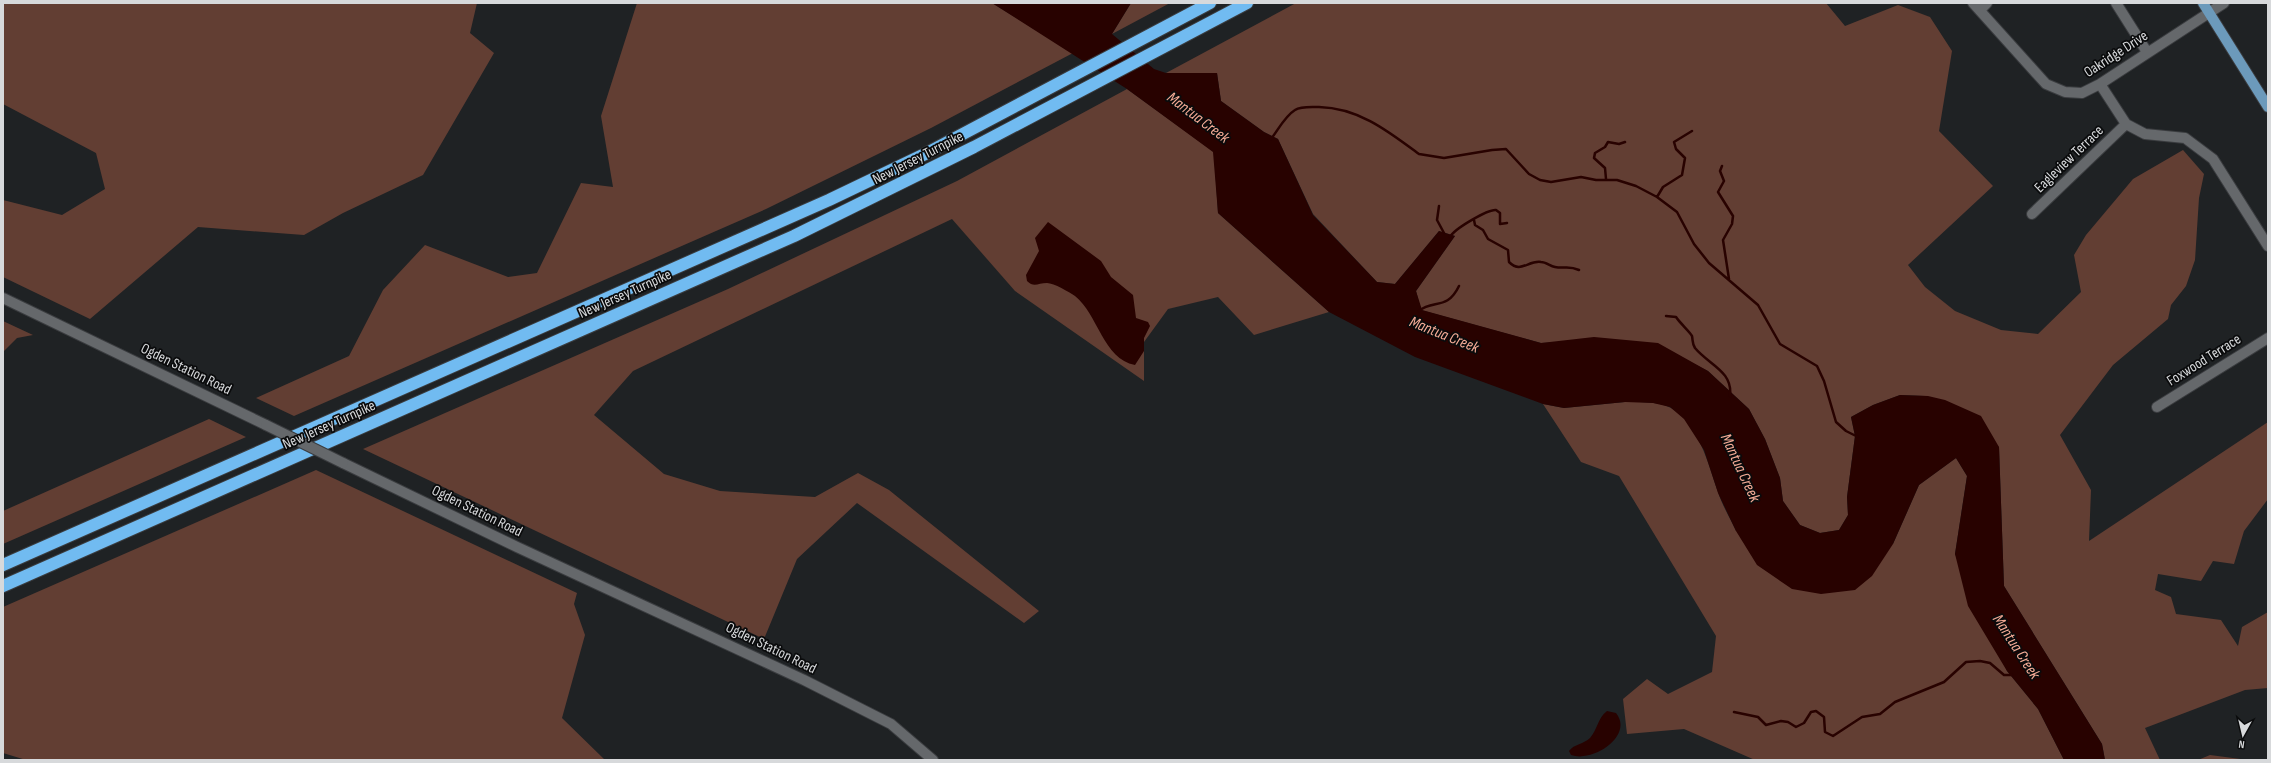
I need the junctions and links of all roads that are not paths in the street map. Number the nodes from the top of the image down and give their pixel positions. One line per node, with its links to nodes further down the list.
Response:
1 (1210, 3): 17 (highway, New Jersey Turnpike)
2 (1246, 3): 18 (highway, New Jersey Turnpike)
3 (2116, 3): 8 (street)
4 (2203, 3): 7 (main road)
5 (2224, 3): 7 (street, Oakridge Drive)
6 (1980, 5): 9 (street, Oakridge Drive)
7 (2209, 12): 8 (street, Oakridge Drive); 10 (main road)
8 (2147, 52): 9 (street, Oakridge Drive)
9 (2100, 84): 11 (street)
10 (2268, 107)
11 (2126, 124): 12 (street, Eagleview Terrace); 13 (street)
12 (2032, 214)
13 (2268, 246)
14 (3, 298): 19 (street, Ogden Station Road, bridge)
15 (2268, 338): 16 (street, Foxwood Terrace)
16 (2157, 407)
17 (3, 565)
18 (3, 586)
19 (933, 760)

